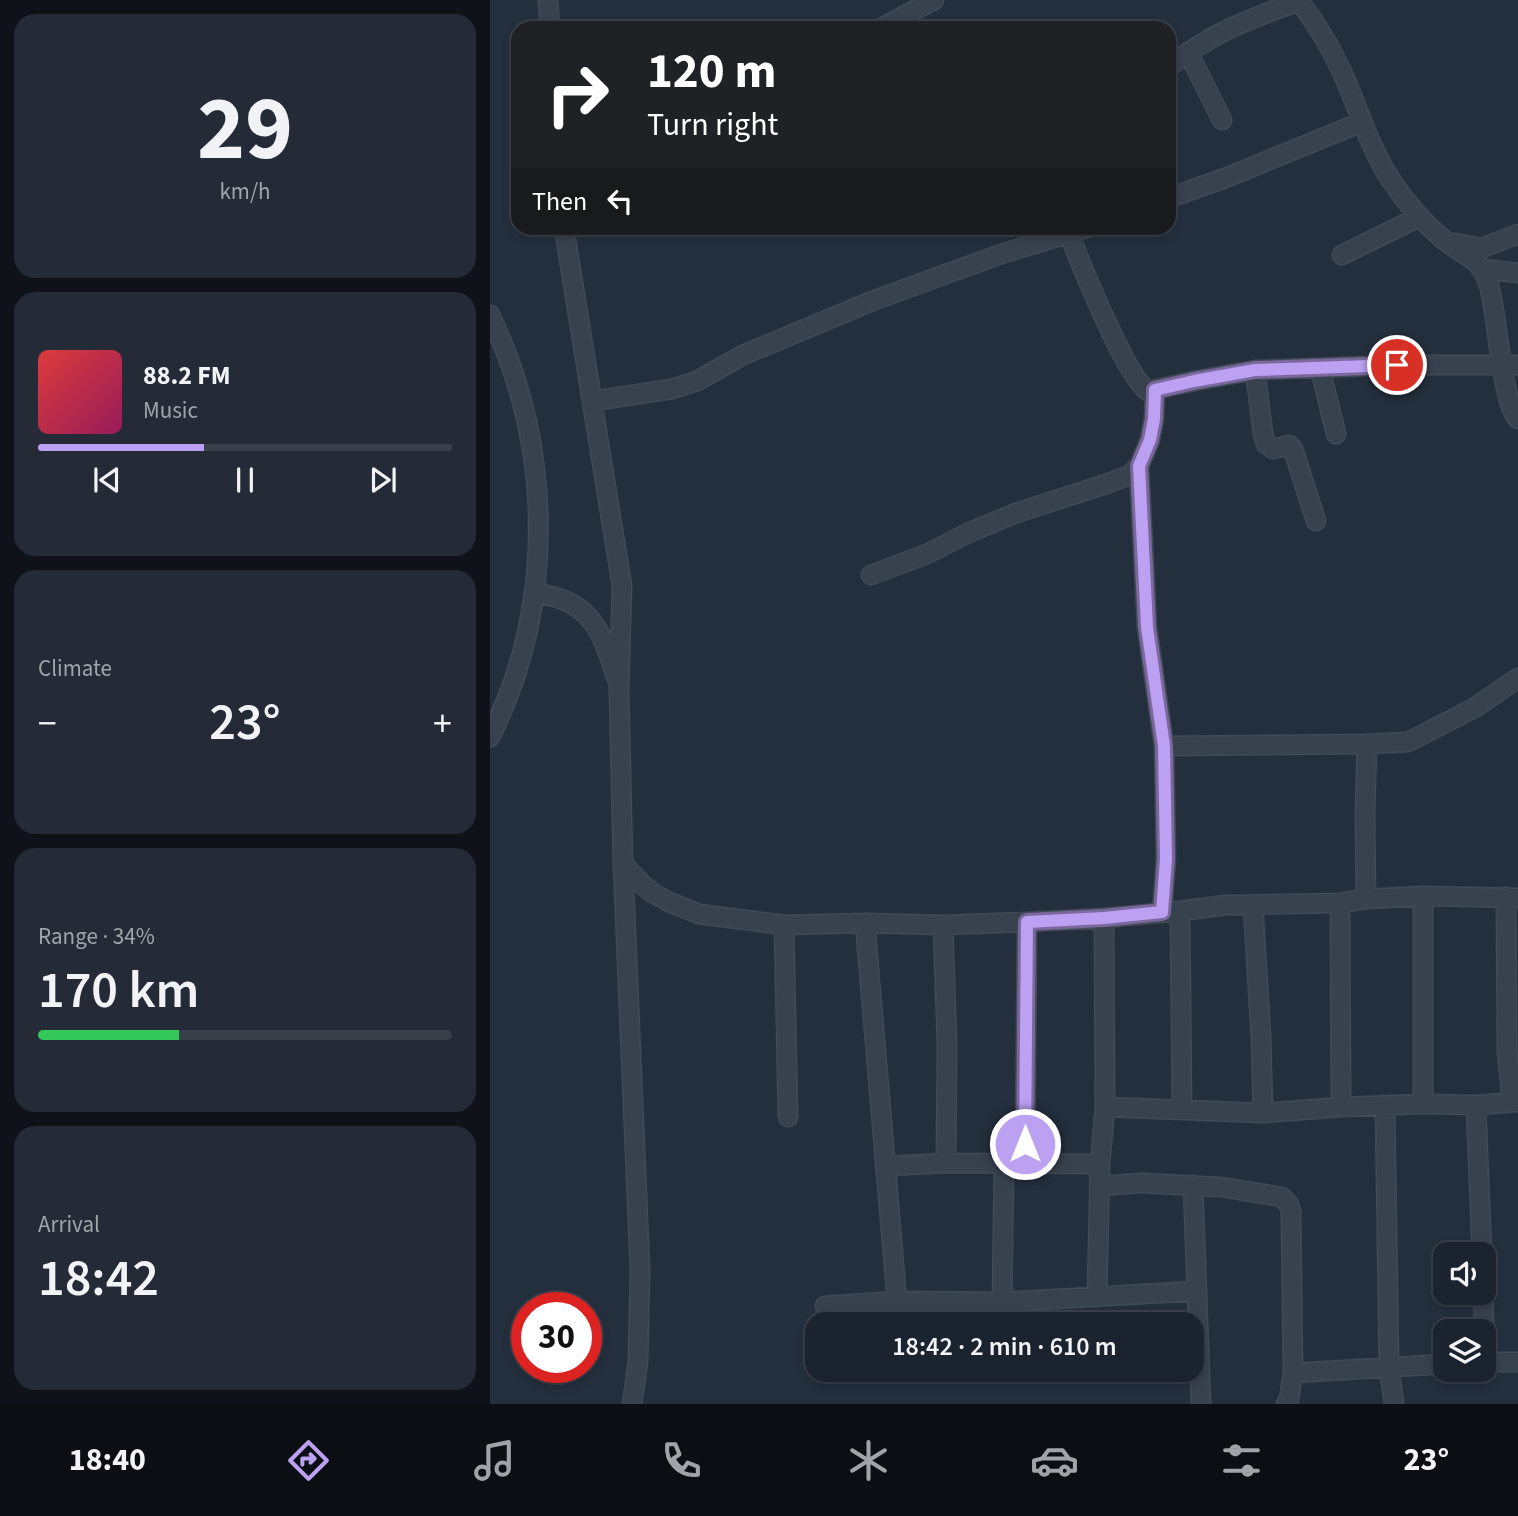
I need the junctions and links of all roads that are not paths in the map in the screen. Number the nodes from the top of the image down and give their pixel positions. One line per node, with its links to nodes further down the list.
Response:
1 (548, 0): 4 (street)
2 (934, 0): 5 (street)
3 (1299, 0): 6 (street); 9 (street)
4 (550, 21)
5 (894, 21)
6 (1188, 52): 7 (street); 8 (street)
7 (1176, 61)
8 (1222, 120)
9 (1362, 122): 10 (street); 11 (street)
10 (1176, 195)
11 (1419, 217): 16 (street); 17 (street)
12 (1518, 234): 16 (street)
13 (565, 235): 25 (street)
14 (1066, 235): 25 (street)
15 (1069, 235): 24 (street)
16 (1447, 242): 18 (street)
17 (1342, 255)
18 (1483, 269): 19 (street); 21 (street)
19 (1518, 273)
20 (490, 315): 31 (street)
21 (1510, 365): 22 (street); 26 (street)
22 (1320, 368): 23 (street); 27 (street)
23 (1255, 370): 24 (street); 29 (street)
24 (1155, 390): 28 (street)
25 (593, 401): 33 (street)
26 (1518, 419)
27 (1336, 434)
28 (1139, 466): 30 (street); 36 (street)
29 (1316, 521)
30 (871, 575)
31 (534, 593): 33 (street); 34 (street)
32 (1518, 678): 35 (street)
33 (619, 691): 37 (street)
34 (490, 737)
35 (1367, 744): 36 (street); 40 (street)
36 (1164, 746): 43 (street)
37 (623, 864): 47 (street); 76 (street)
38 (1423, 896): 39 (street); 40 (street); 50 (street)
39 (1512, 898): 49 (street)
40 (1366, 899): 41 (street)
41 (1340, 903): 42 (street); 54 (street)
42 (1253, 905): 43 (street); 56 (street)
43 (1171, 912): 44 (street); 55 (street)
44 (1104, 918): 45 (street); 53 (street)
45 (1027, 922): 48 (street); 59 (street)
46 (865, 923): 47 (street); 48 (street); 62 (street)
47 (784, 925): 57 (street)
48 (943, 925): 58 (street)
49 (1515, 1102): 51 (street)
50 (1423, 1104): 51 (street); 52 (street)
51 (1476, 1105): 65 (street)
52 (1385, 1106): 54 (street); 74 (street)
53 (1105, 1107): 55 (street); 61 (street)
54 (1341, 1107): 56 (street)
55 (1182, 1110): 56 (street)
56 (1262, 1113)
57 (788, 1117)
58 (946, 1163): 60 (street); 62 (street)
59 (1025, 1163): 60 (street); 61 (street)
60 (1004, 1164): 69 (street)
61 (1100, 1164): 64 (street)
62 (885, 1166): 68 (street)
63 (1193, 1185): 64 (street); 66 (street); 75 (street)
64 (1099, 1186): 67 (street)
65 (1481, 1242)
66 (1196, 1292): 67 (street); 77 (street)
67 (1097, 1297): 69 (street)
68 (898, 1301): 69 (street); 70 (street)
69 (1002, 1302)
70 (825, 1306)
71 (1496, 1362): 72 (street)
72 (1518, 1362)
73 (1433, 1365): 74 (street)
74 (1390, 1367): 75 (street); 79 (street)
75 (1293, 1373): 78 (street)
76 (632, 1404)
77 (1201, 1404)
78 (1286, 1404)
79 (1394, 1404)

